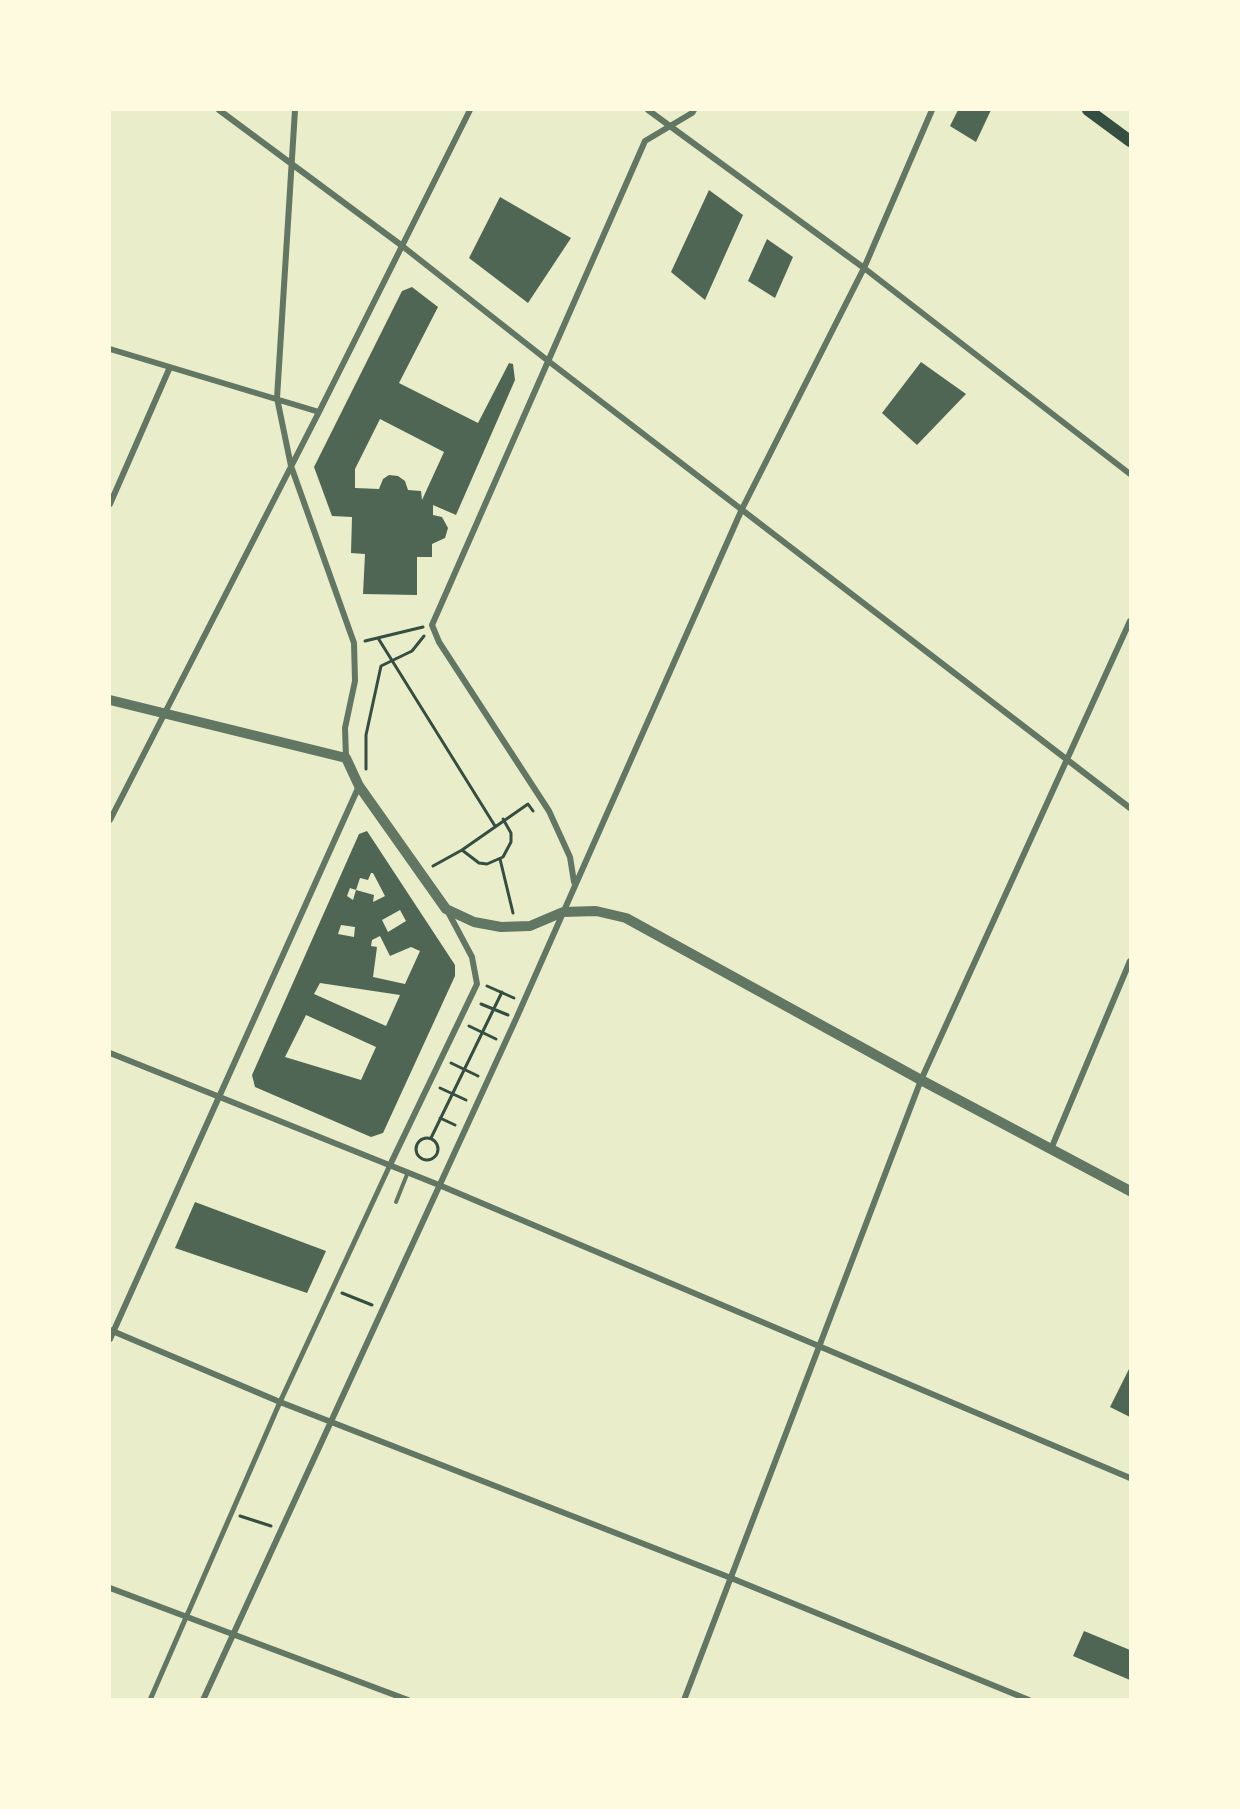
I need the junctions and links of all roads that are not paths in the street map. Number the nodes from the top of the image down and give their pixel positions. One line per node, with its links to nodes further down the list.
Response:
1 (219, 110): 10 (street)
2 (295, 110): 10 (street)
3 (470, 110): 11 (street)
4 (648, 110): 8 (street)
5 (694, 110): 8 (street)
6 (932, 110): 12 (street)
7 (1088, 110): 9 (main road)
8 (670, 126): 12 (street); 14 (street)
9 (1131, 141)
10 (293, 165): 11 (street); 16 (street)
11 (401, 245): 14 (street); 17 (street)
12 (864, 268): 19 (street); 21 (street)
13 (110, 349): 15 (street)
14 (547, 360): 21 (street); 30 (street)
15 (170, 367): 16 (street); 20 (street)
16 (277, 398): 17 (street); 18 (street)
17 (319, 412): 18 (street)
18 (291, 466): 24 (street); 25 (street)
19 (1131, 474)
20 (110, 504)
21 (742, 509): 26 (street); 30 (street)
22 (1131, 621): 26 (street)
23 (110, 700): 24 (street)
24 (164, 714): 25 (street); 29 (street)
25 (346, 758): 27 (street)
26 (1067, 758): 28 (street); 35 (street)
27 (359, 786): 31 (street); 36 (street)
28 (1131, 808)
29 (110, 820)
30 (574, 885): 32 (street)
31 (447, 909): 32 (street); 38 (street)
32 (563, 912): 35 (street); 40 (street)
33 (1131, 961): 37 (street)
34 (110, 1053): 36 (street)
35 (921, 1080): 37 (street); 45 (street)
36 (220, 1097): 38 (street); 43 (street)
37 (1051, 1149): 41 (street)
38 (390, 1165): 39 (street); 46 (street)
39 (408, 1172): 40 (street); 42 (lane)
40 (439, 1185): 45 (street); 47 (street)
41 (1131, 1191)
42 (396, 1202)
43 (111, 1331): 44 (street); 46 (street)
44 (110, 1339)
45 (818, 1346): 48 (street); 49 (street)
46 (280, 1402): 47 (street); 51 (street)
47 (329, 1422): 49 (street); 52 (street)
48 (1131, 1478)
49 (731, 1578): 56 (street); 57 (street)
50 (110, 1588): 51 (street)
51 (187, 1617): 52 (street); 53 (street)
52 (233, 1635): 54 (street); 55 (street)
53 (150, 1700)
54 (203, 1700)
55 (408, 1700)
56 (684, 1700)
57 (1029, 1700)

